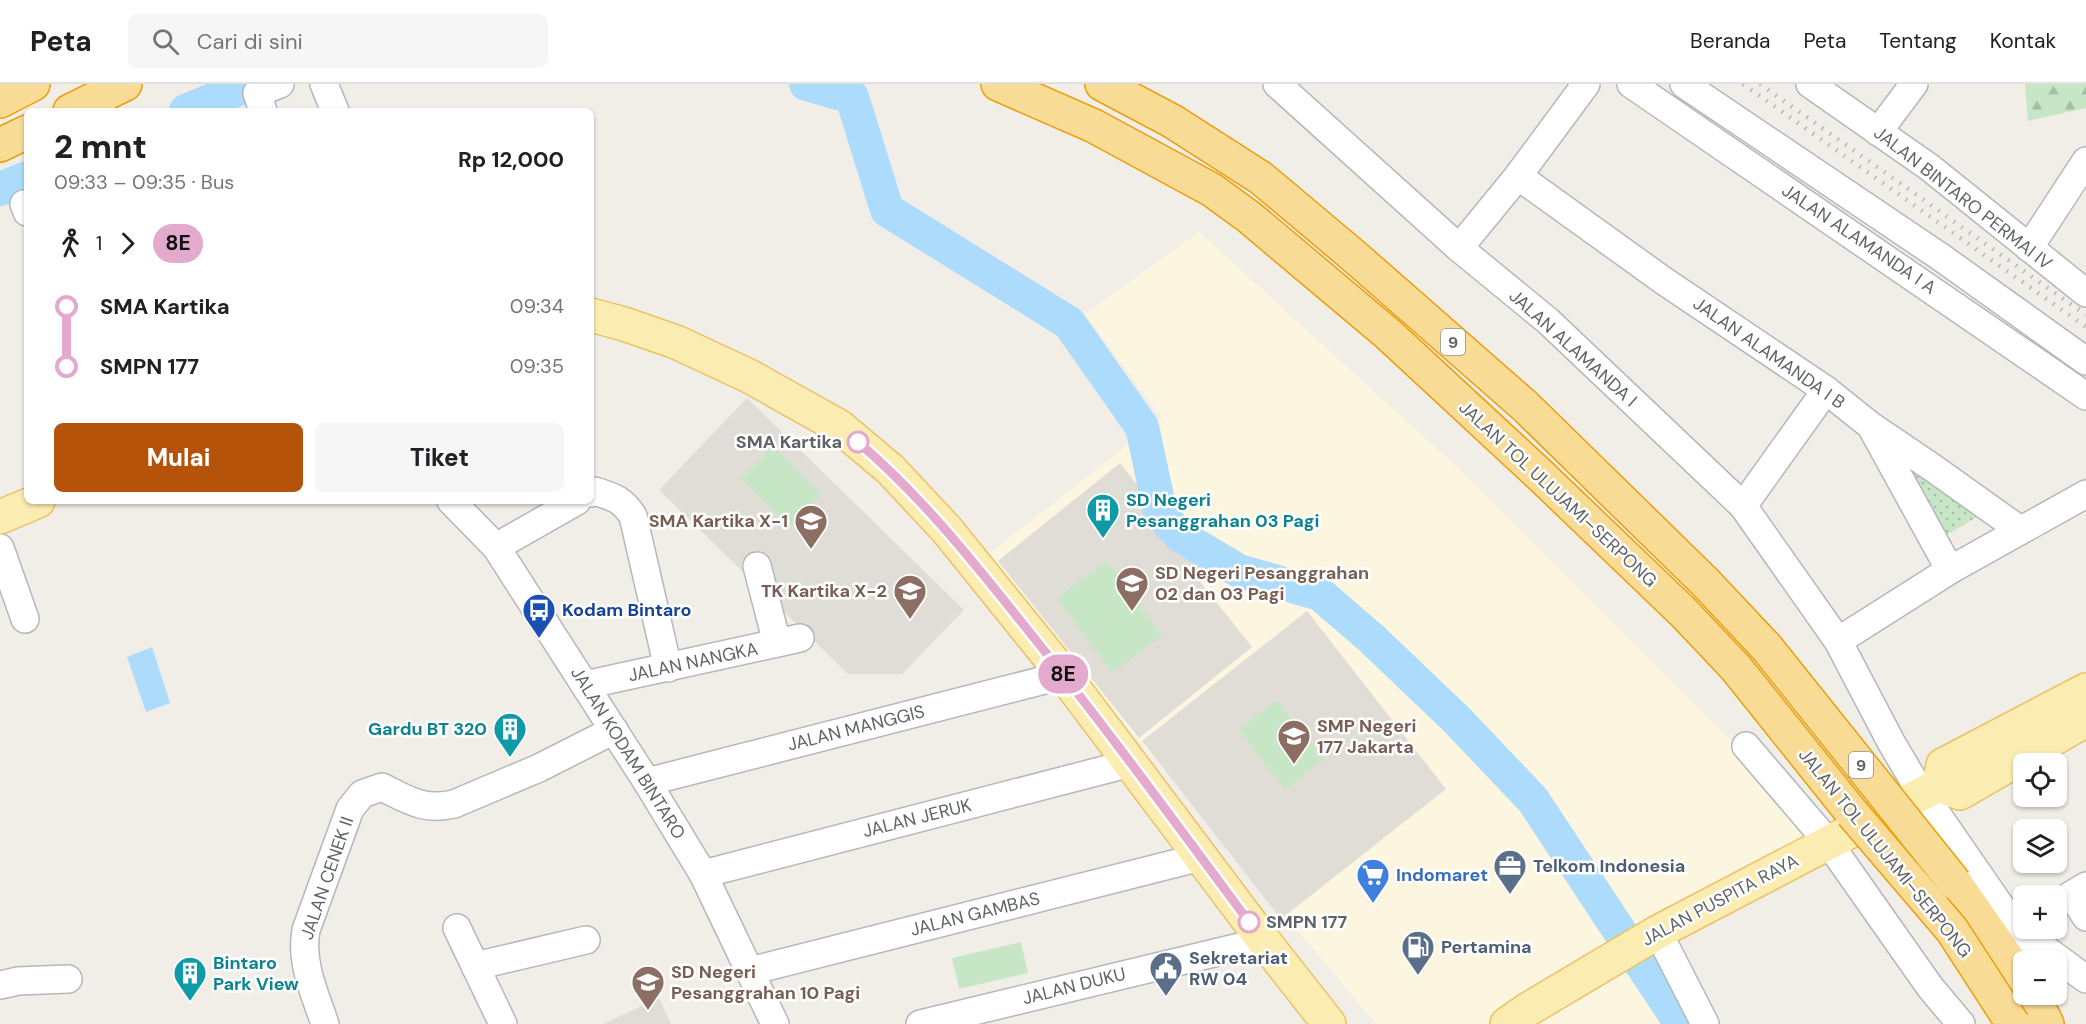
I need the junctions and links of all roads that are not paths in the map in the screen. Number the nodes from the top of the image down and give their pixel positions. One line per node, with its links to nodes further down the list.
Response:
1 (33, 84): 14 (highway)
2 (125, 84): 15 (highway)
3 (280, 84): 16 (street)
4 (324, 84): 17 (street)
5 (998, 84): 77 (highway, JALAN TOL ULUJAMI–SERPONG / 9, bridge)
6 (1102, 84): 63 (highway, JALAN TOL ULUJAMI–SERPONG / 9, bridge)
7 (1277, 84): 23 (street, JALAN ALAMANDA I)
8 (1586, 84): 22 (street)
9 (1631, 84): 29 (street, JALAN ALAMANDA I A)
10 (1684, 84): 27 (street)
11 (1810, 84): 13 (street, JALAN BINTARO PERMAI IV)
12 (1914, 84): 18 (street)
13 (1839, 92): 18 (street, JALAN BINTARO PERMAI IV)
14 (0, 101)
15 (76, 108)
16 (263, 108)
17 (334, 108)
18 (1878, 132): 24 (street, JALAN BINTARO PERMAI IV)
19 (24, 133): 20 (highway)
20 (0, 145)
21 (2086, 161): 24 (street)
22 (1518, 176): 23 (street); 28 (street, JALAN ALAMANDA I B)
23 (1460, 248): 36 (street, JALAN ALAMANDA I)
24 (2029, 248): 25 (street, JALAN BINTARO PERMAI IV)
25 (2086, 293)
26 (594, 316): 46 (main road)
27 (2086, 361)
28 (1826, 390): 30 (street, JALAN ALAMANDA I B); 36 (street)
29 (2086, 396)
30 (1871, 426): 38 (street, JALAN ALAMANDA I B); 42 (street)
31 (594, 493): 45 (street)
32 (2086, 494): 38 (street)
33 (31, 504): 37 (main road)
34 (454, 504): 39 (street, JALAN KODAM BINTARO)
35 (568, 504): 39 (street)
36 (1743, 506): 44 (street, JALAN ALAMANDA I)
37 (0, 517)
38 (2020, 530): 42 (street)
39 (496, 547): 47 (street, JALAN KODAM BINTARO)
40 (0, 548): 43 (street)
41 (757, 566): 45 (street, JALAN NANGKA)
42 (1950, 570): 44 (street)
43 (25, 619)
44 (1838, 641): 54 (street, JALAN ALAMANDA I)
45 (668, 668): 47 (street, JALAN NANGKA)
46 (1064, 675): 52 (main road); 53 (street, JALAN MANGGIS)
47 (585, 685): 50 (street, JALAN KODAM BINTARO)
48 (2086, 690): 54 (main road)
49 (2086, 720): 54 (main road)
50 (614, 730): 53 (street, JALAN KODAM BINTARO); 69 (street, JALAN CENEK II)
51 (1746, 746): 55 (street)
52 (1131, 763): 56 (main road); 57 (street, JALAN JERUK)
53 (647, 782): 57 (street, JALAN KODAM BINTARO)
54 (1930, 790): 55 (main road, JALAN PUSPITA RAYA); 66 (street, JALAN ALAMANDA I)
55 (1828, 842): 59 (main road, JALAN PUSPITA RAYA); 76 (street)
56 (1201, 857): 61 (main road); 64 (street, JALAN GAMBAS)
57 (703, 874): 64 (street, JALAN KODAM BINTARO)
58 (457, 928): 62 (street)
59 (1654, 934): 74 (main road, JALAN PUSPITA RAYA); 75 (street)
60 (586, 940): 62 (street)
61 (1264, 941): 72 (street, JALAN DUKU); 73 (main road)
62 (475, 966): 70 (street)
63 (2013, 966)
64 (750, 971): 71 (street, JALAN KODAM BINTARO)
65 (68, 979): 67 (street)
66 (2086, 979)
67 (0, 984)
68 (2038, 1005): 78 (highway)
69 (325, 1024)
70 (503, 1024)
71 (775, 1024)
72 (920, 1024)
73 (1329, 1024)
74 (1507, 1024)
75 (1705, 1024)
76 (1961, 1024)
77 (2013, 1024)
78 (2047, 1024)

